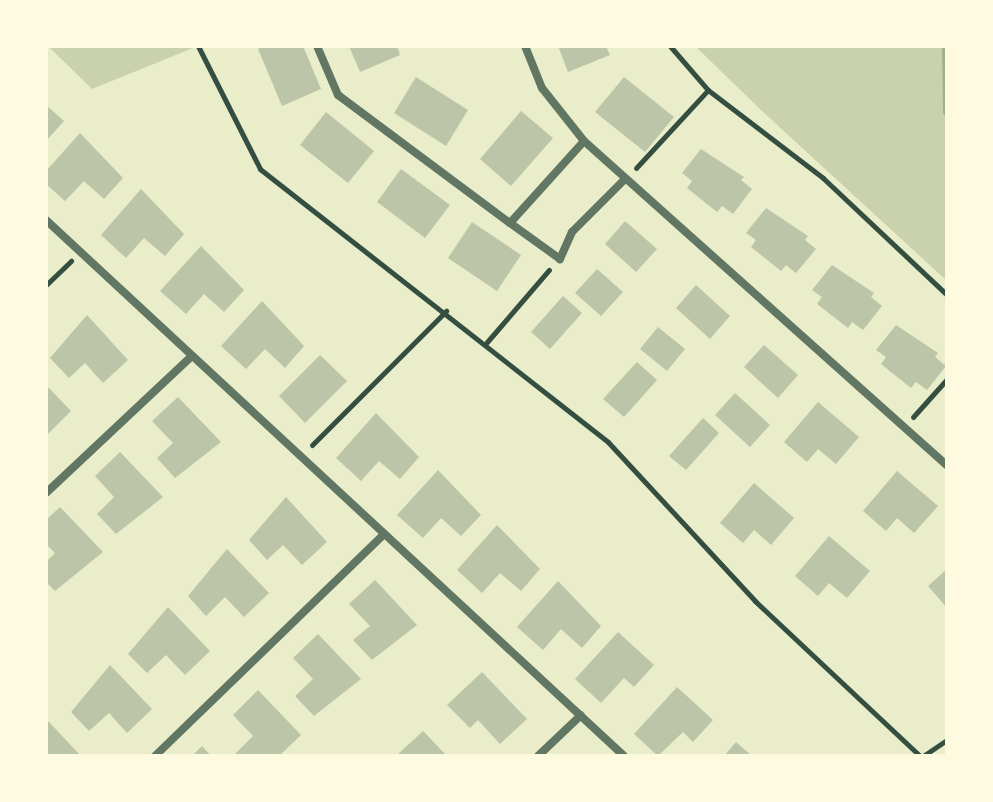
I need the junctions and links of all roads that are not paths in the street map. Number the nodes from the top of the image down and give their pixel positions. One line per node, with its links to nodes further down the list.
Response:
1 (317, 46): 6 (street)
2 (525, 46): 3 (street)
3 (584, 141): 4 (street); 6 (street)
4 (625, 179): 6 (street); 8 (street)
5 (46, 220): 7 (street)
6 (510, 223)
7 (191, 357): 9 (street); 10 (street)
8 (947, 465)
9 (46, 493)
10 (384, 534): 11 (street); 12 (street)
11 (581, 715): 13 (street); 14 (street)
12 (155, 756)
13 (538, 756)
14 (624, 756)

